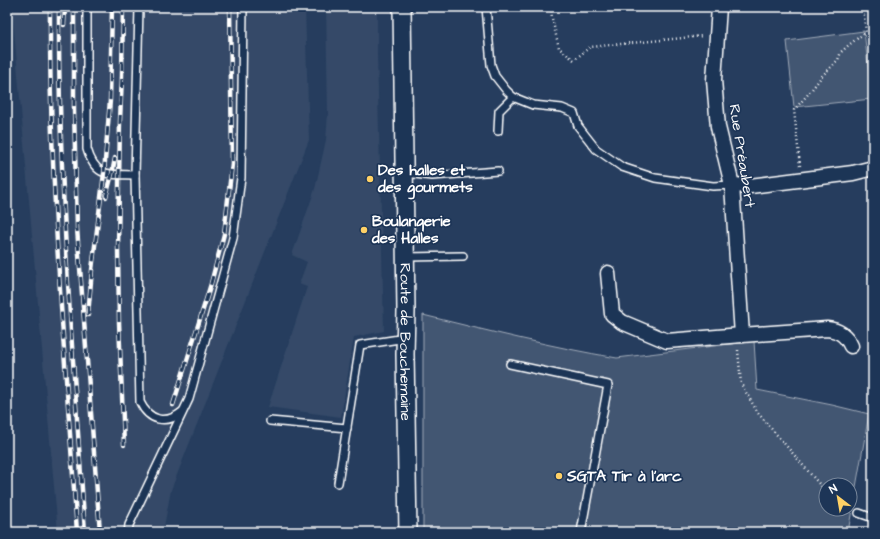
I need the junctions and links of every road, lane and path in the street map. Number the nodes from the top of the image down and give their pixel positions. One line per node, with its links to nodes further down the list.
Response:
1 (87, 7): 16 (lane)
2 (139, 7): 16 (lane)
3 (243, 7): 27 (lane)
4 (402, 7): 15 (street, Route de Bouchemaine)
5 (486, 7): 10 (lane)
6 (551, 7): 9 (path)
7 (719, 7): 9 (street, Rue Préaubert)
8 (864, 7): 14 (path)
9 (717, 34): 17 (street, Rue Préaubert)
10 (514, 97): 11 (lane); 17 (lane)
11 (498, 131)
12 (873, 168): 17 (street)
13 (498, 171): 15 (lane)
14 (801, 172)
15 (404, 173): 19 (street, Route de Bouchemaine)
16 (136, 175): 27 (lane)
17 (732, 185): 24 (street, Rue Préaubert)
18 (463, 256): 19 (lane)
19 (406, 257): 23 (street, Route de Bouchemaine)
20 (608, 273): 24 (street)
21 (869, 318): 22 (path)
22 (873, 318)
23 (406, 338): 29 (lane); 35 (street, Route de Bouchemaine)
24 (740, 340): 25 (street); 31 (path)
25 (851, 346)
26 (510, 364): 36 (lane)
27 (182, 412): 34 (lane)
28 (270, 421): 29 (lane)
29 (347, 428): 30 (lane)
30 (338, 483)
31 (818, 483)
32 (859, 513): 33 (lane)
33 (873, 518)
34 (128, 532)
35 (408, 532)
36 (581, 532)

